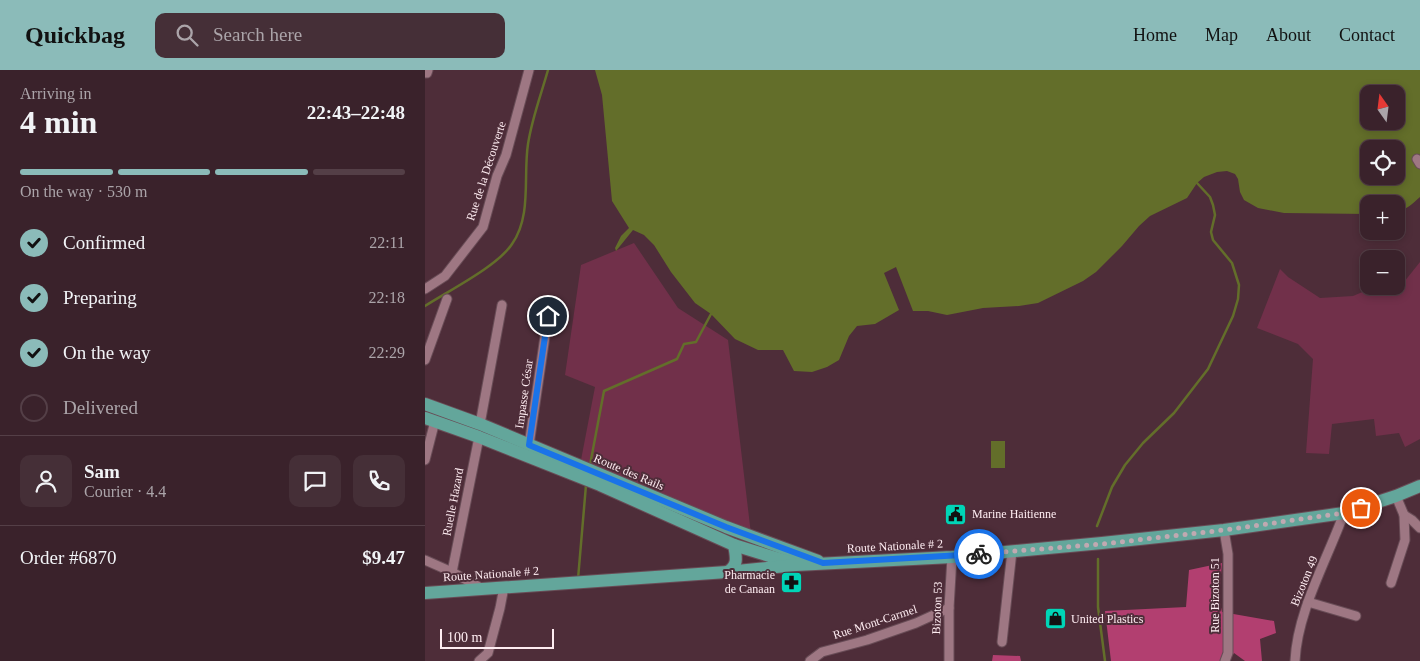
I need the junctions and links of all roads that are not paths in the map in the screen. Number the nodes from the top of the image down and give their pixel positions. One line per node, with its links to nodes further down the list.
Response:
1 (428, 70): 3 (street)
2 (529, 70): 4 (street, Rue de la Découverte)
3 (425, 73)
4 (425, 289)
5 (447, 298): 8 (street)
6 (502, 305): 11 (street, Ruelle Hazard)
7 (548, 316): 12 (street, Impasse César)
8 (425, 360)
9 (425, 404): 11 (main road, Route des Rails)
10 (430, 419): 11 (main road, Route des Rails); 13 (street)
11 (479, 431): 12 (main road, Route des Rails); 14 (main road, Route des Rails); 28 (street, Ruelle Hazard)
12 (529, 445): 14 (main road, Route des Rails)
13 (425, 460)
14 (579, 471): 15 (main road, Route des Rails)
15 (601, 480): 22 (main road, Route des Rails); 26 (main road, Route des Rails)
16 (1420, 486): 17 (main road, Route Nationale # 2)
17 (1396, 496): 18 (main road, Route Nationale # 2); 19 (street)
18 (1344, 513): 21 (main road, Route Nationale # 2); 34 (street, Bizoton 49)
19 (1404, 515): 20 (street); 30 (street)
20 (1420, 528)
21 (1224, 530): 23 (main road, Route Nationale # 2); 41 (street, Rue Bizoton 51)
22 (734, 545): 27 (main road, Route des Rails); 29 (main road)
23 (1012, 551): 24 (main road, Route Nationale # 2); 37 (street)
24 (952, 556): 26 (main road, Route Nationale # 2); 35 (street, Bizoton 53)
25 (425, 560): 28 (street)
26 (823, 563): 27 (main road, Route Nationale # 2)
27 (796, 565): 29 (main road, Route Nationale # 2)
28 (452, 572): 32 (street)
29 (727, 572): 31 (main road, Route Nationale # 2)
30 (1391, 583)
31 (504, 586): 32 (main road, Route Nationale # 2); 38 (street)
32 (481, 588): 33 (main road, Route Nationale # 2)
33 (425, 593)
34 (1308, 602): 36 (street); 42 (street, Bizoton 49)
35 (949, 608): 39 (street, Rue Mont-Carmel); 40 (street, Bizoton 53)
36 (1356, 616)
37 (1002, 642)
38 (479, 661)
39 (810, 661)
40 (949, 661)
41 (1225, 661)
42 (1295, 661)

